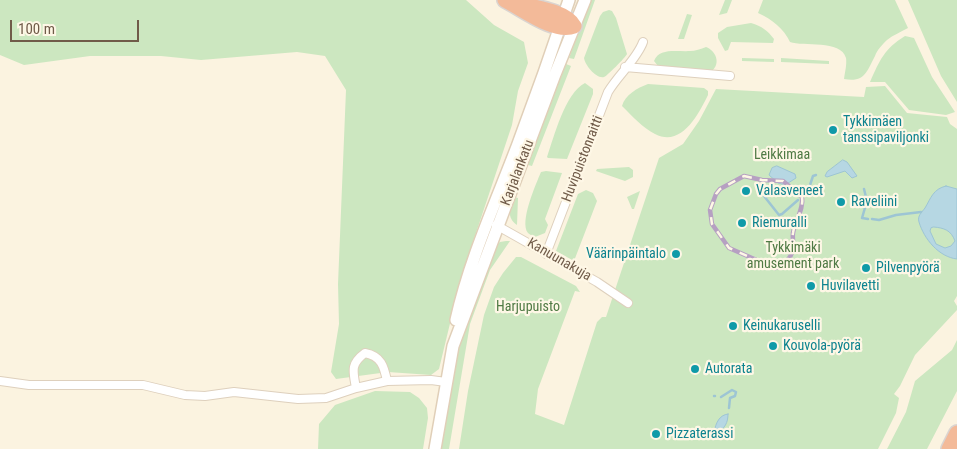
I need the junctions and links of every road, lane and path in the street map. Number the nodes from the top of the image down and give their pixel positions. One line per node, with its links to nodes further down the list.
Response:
1 (570, 0): 4 (main road, Karjalankatu)
2 (585, 0): 4 (main road, Karjalankatu)
3 (507, 1): 4 (highway)
4 (566, 24): 8 (main road, Karjalankatu); 9 (main road, Karjalankatu)
5 (643, 42): 6 (street, Huvipuistonraitti)
6 (626, 67): 7 (street); 10 (street, Huvipuistonraitti)
7 (730, 76)
8 (487, 221): 9 (street, Kanuunakuja); 12 (main road, Karjalankatu)
9 (498, 226): 10 (street, Kanuunakuja); 12 (main road, Karjalankatu)
10 (546, 254): 11 (street, Kanuunakuja)
11 (628, 303)
12 (453, 346): 15 (main road, Karjalankatu)
13 (387, 380): 15 (street); 16 (street); 16 (street)
14 (0, 381): 16 (street)
15 (446, 382): 18 (main road, Karjalankatu)
16 (356, 388)
17 (957, 433): 19 (highway)
18 (435, 449)
19 (948, 449)

